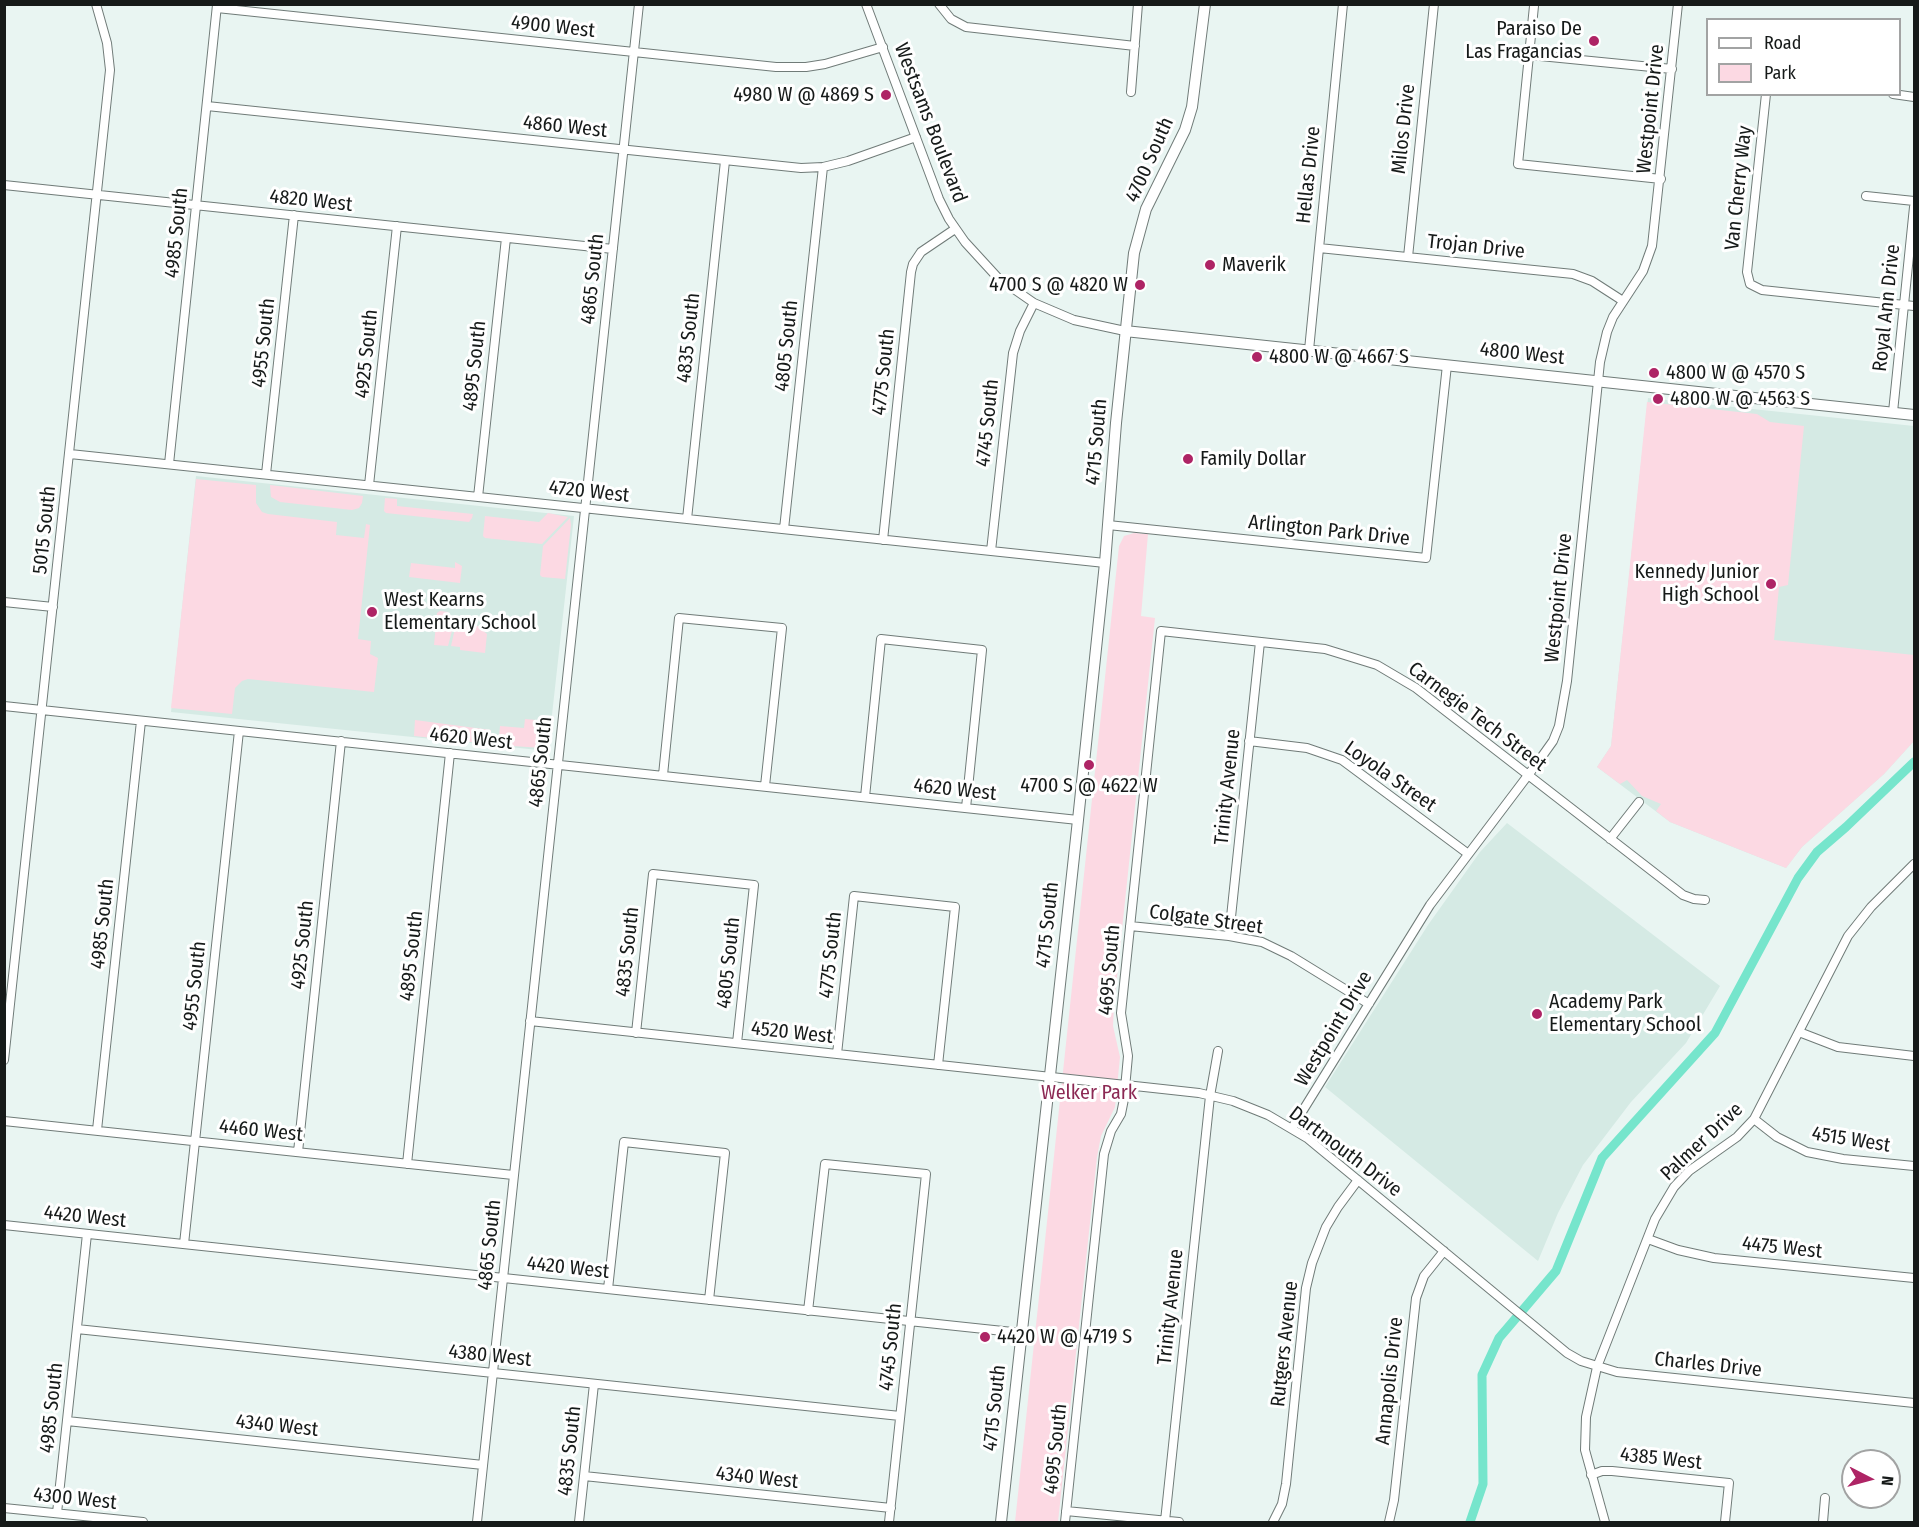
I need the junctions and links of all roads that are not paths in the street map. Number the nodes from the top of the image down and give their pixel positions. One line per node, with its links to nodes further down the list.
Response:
1 (96, 4): 26 (street, 5015 South)
2 (639, 4): 14 (street, 4865 South)
3 (866, 4): 13 (street, Westsams Boulevard)
4 (939, 4): 12 (street)
5 (1138, 4): 12 (street)
6 (1205, 4): 42 (main road, 4700 South)
7 (1343, 4): 35 (street, Hellas Drive)
8 (1434, 4): 37 (street, Milos Drive)
9 (1678, 4): 16 (street, Westpoint Drive)
10 (217, 6): 14 (street, 4900 West); 19 (street, 4985 South)
11 (1534, 6): 15 (street)
12 (1135, 46): 17 (street)
13 (883, 47): 14 (street, 4900 West); 20 (street, Westsams Boulevard)
14 (634, 52): 21 (street, 4865 South)
15 (1530, 55): 16 (street); 24 (street)
16 (1672, 69): 24 (street, Westpoint Drive)
17 (1131, 92)
18 (1766, 96): 40 (street, Van Cherry Way)
19 (207, 106): 21 (street, 4860 West); 29 (street, 4985 South)
20 (916, 137): 23 (street, 4860 West); 33 (street, Westsams Boulevard)
21 (623, 150): 22 (street, 4860 West); 36 (street, 4865 South)
22 (725, 161): 23 (street, 4860 West); 54 (street, 4835 South)
23 (823, 166): 56 (street, 4805 South)
24 (1660, 179): 38 (street, Westpoint Drive)
25 (4, 185): 26 (street, 4820 West)
26 (97, 195): 29 (street, 4820 West); 48 (street, 5015 South)
27 (1866, 196): 28 (street)
28 (1914, 201)
29 (196, 205): 31 (street, 4820 West); 49 (street, 4985 South)
30 (1914, 207): 40 (street, Royal Ann Drive)
31 (294, 215): 32 (street, 4820 West); 50 (street, 4955 South)
32 (397, 226): 34 (street, 4820 West); 51 (street, 4925 South)
33 (955, 229): 39 (street, Westsams Boulevard); 57 (street, 4775 South)
34 (506, 238): 36 (street, 4820 West); 52 (street, 4895 South)
35 (1319, 248): 37 (street, Trojan Drive); 43 (street, Hellas Drive)
36 (613, 249): 53 (street, 4865 South)
37 (1407, 257): 38 (street, Trojan Drive)
38 (1623, 301): 45 (street, Westpoint Drive)
39 (1034, 303): 42 (street, Westsams Boulevard); 58 (street, 4745 South)
40 (1904, 305): 41 (street); 46 (street, Royal Ann Drive)
41 (1914, 306)
42 (1125, 331): 43 (main road, 4800 West); 55 (main road, 4715 South)
43 (1309, 350): 44 (main road, 4800 West)
44 (1447, 365): 45 (main road, 4800 West); 55 (street, Arlington Park Drive)
45 (1598, 380): 46 (main road, 4800 West); 73 (street, Westpoint Drive)
46 (1893, 412): 47 (main road, 4800 West)
47 (1914, 415)
48 (69, 454): 49 (street, 4720 West); 61 (street, 5015 South)
49 (169, 464): 50 (street, 4720 West)
50 (266, 474): 51 (street, 4720 West)
51 (369, 485): 52 (street, 4720 West)
52 (478, 497): 53 (street, 4720 West)
53 (585, 508): 54 (street, 4720 West); 71 (street, 4865 South)
54 (687, 519): 56 (street, 4720 West)
55 (1108, 525): 59 (main road, 4715 South)
56 (784, 529): 57 (street, 4720 West)
57 (883, 540): 58 (street, 4720 West)
58 (991, 551): 59 (street, 4720 West)
59 (1105, 563): 78 (main road, 4715 South)
60 (4, 602): 61 (street)
61 (53, 607): 65 (street, 5015 South)
62 (1161, 631): 63 (street, Carnegie Tech Street); 84 (street, 4695 South)
63 (1260, 642): 69 (street, Trinity Avenue); 73 (street, Carnegie Tech Street)
64 (4, 706): 65 (street, 4620 West)
65 (42, 710): 66 (street, 4620 West); 94 (street, 5015 South)
66 (141, 721): 67 (street, 4620 West); 102 (street, 4985 South)
67 (238, 731): 68 (street, 4620 West); 103 (street, 4955 South)
68 (341, 741): 70 (street, 4620 West); 104 (street, 4925 South)
69 (1249, 741): 80 (street, Loyola Street); 85 (street, Trinity Avenue)
70 (450, 753): 71 (street, 4620 West); 105 (street, 4895 South)
71 (557, 765): 72 (street, 4620 West); 87 (street, 4865 South)
72 (663, 775): 74 (street, 4620 West); 74 (street)
73 (1528, 775): 79 (street, Carnegie Tech Street); 80 (street, Westpoint Drive)
74 (765, 786): 75 (street, 4620 West)
75 (865, 797): 77 (street, 4620 West); 77 (street)
76 (1639, 802): 79 (street)
77 (966, 808): 78 (street, 4620 West)
78 (1078, 820): 96 (main road, 4715 South)
79 (1610, 839): 83 (street, Carnegie Tech Street)
80 (1467, 853): 86 (street, Westpoint Drive)
81 (1914, 864): 88 (street, Palmer Drive)
82 (652, 874): 89 (street, 4835 South); 90 (street, 4805 South)
83 (1705, 900)
84 (1130, 926): 85 (street, Colgate Street); 97 (street, 4695 South)
85 (1228, 936): 86 (street, Colgate Street)
86 (1369, 1004): 101 (street, Westpoint Drive)
87 (530, 1021): 89 (street, 4520 West); 107 (street, 4865 South)
88 (1799, 1032): 93 (street); 99 (street, Palmer Drive)
89 (636, 1033): 90 (street, 4520 West)
90 (736, 1043): 92 (street, 4520 West)
91 (1218, 1051): 98 (street, Trinity Avenue)
92 (837, 1054): 95 (street, 4520 West); 95 (street, 4775 South)
93 (1914, 1056)
94 (4, 1060)
95 (938, 1065): 96 (street, 4520 West)
96 (1050, 1077): 97 (street, Dartmouth Drive); 122 (main road, 4715 South)
97 (1125, 1085): 98 (street, Dartmouth Drive); 135 (street, 4695 South)
98 (1210, 1096): 101 (street, Dartmouth Drive); 137 (street, Trinity Avenue)
99 (1754, 1119): 106 (street, 4515 West); 111 (street, Palmer Drive)
100 (4, 1121): 102 (street, 4460 West)
101 (1292, 1128): 108 (street, Dartmouth Drive)
102 (97, 1130): 103 (street, 4460 West)
103 (195, 1141): 104 (street, 4460 West); 112 (street, 4955 South)
104 (298, 1152): 105 (street, 4460 West)
105 (406, 1164): 107 (street, 4460 West)
106 (1914, 1166)
107 (513, 1175): 114 (street, 4865 South)
108 (1358, 1180): 113 (street, Dartmouth Drive); 145 (street, Rutgers Avenue)
109 (4, 1225): 110 (street, 4420 West)
110 (87, 1234): 112 (street, 4420 West); 121 (street, 4985 South)
111 (1648, 1239): 115 (street, 4475 West); 123 (street, Palmer Drive)
112 (184, 1244): 114 (street, 4420 West)
113 (1444, 1251): 119 (street, Dartmouth Drive); 146 (street, Annapolis Drive)
114 (503, 1278): 116 (street, 4420 West); 124 (street, 4865 South)
115 (1914, 1278)
116 (608, 1289): 117 (street, 4420 West); 117 (street)
117 (709, 1300): 118 (street, 4420 West)
118 (808, 1311): 120 (street, 4420 West); 120 (street, 4745 South)
119 (1517, 1312): 123 (street, Charles Drive)
120 (911, 1321): 122 (street, 4420 West); 127 (street, 4745 South)
121 (77, 1329): 124 (street, 4380 West); 128 (street, 4985 South)
122 (1022, 1333): 142 (main road, 4715 South)
123 (1598, 1367): 126 (street, Charles Drive); 130 (street, Palmer Drive)
124 (493, 1373): 125 (street, 4380 West); 129 (street, 4865 South)
125 (594, 1384): 127 (street, 4380 West); 131 (street, 4835 South)
126 (1914, 1403)
127 (900, 1416): 134 (street, 4745 South)
128 (67, 1421): 129 (street, 4340 West); 136 (street, 4985 South)
129 (483, 1465): 139 (street, 4865 South)
130 (1591, 1475): 147 (street, Palmer Drive); 148 (street, 4385 West)
131 (584, 1476): 134 (street, 4340 West); 140 (street, 4835 South)
132 (1825, 1498): 149 (street)
133 (4, 1508): 136 (street, 4300 West)
134 (891, 1508): 141 (street, 4745 South)
135 (1066, 1511): 137 (street); 143 (street, 4695 South)
136 (57, 1514): 138 (street, 4300 West)
137 (1165, 1521): 144 (street)
138 (143, 1522)
139 (477, 1522)
140 (579, 1522)
141 (889, 1522)
142 (1001, 1522)
143 (1065, 1522)
144 (1179, 1522)
145 (1273, 1522)
146 (1389, 1522)
147 (1605, 1522)
148 (1725, 1522)
149 (1823, 1522)

